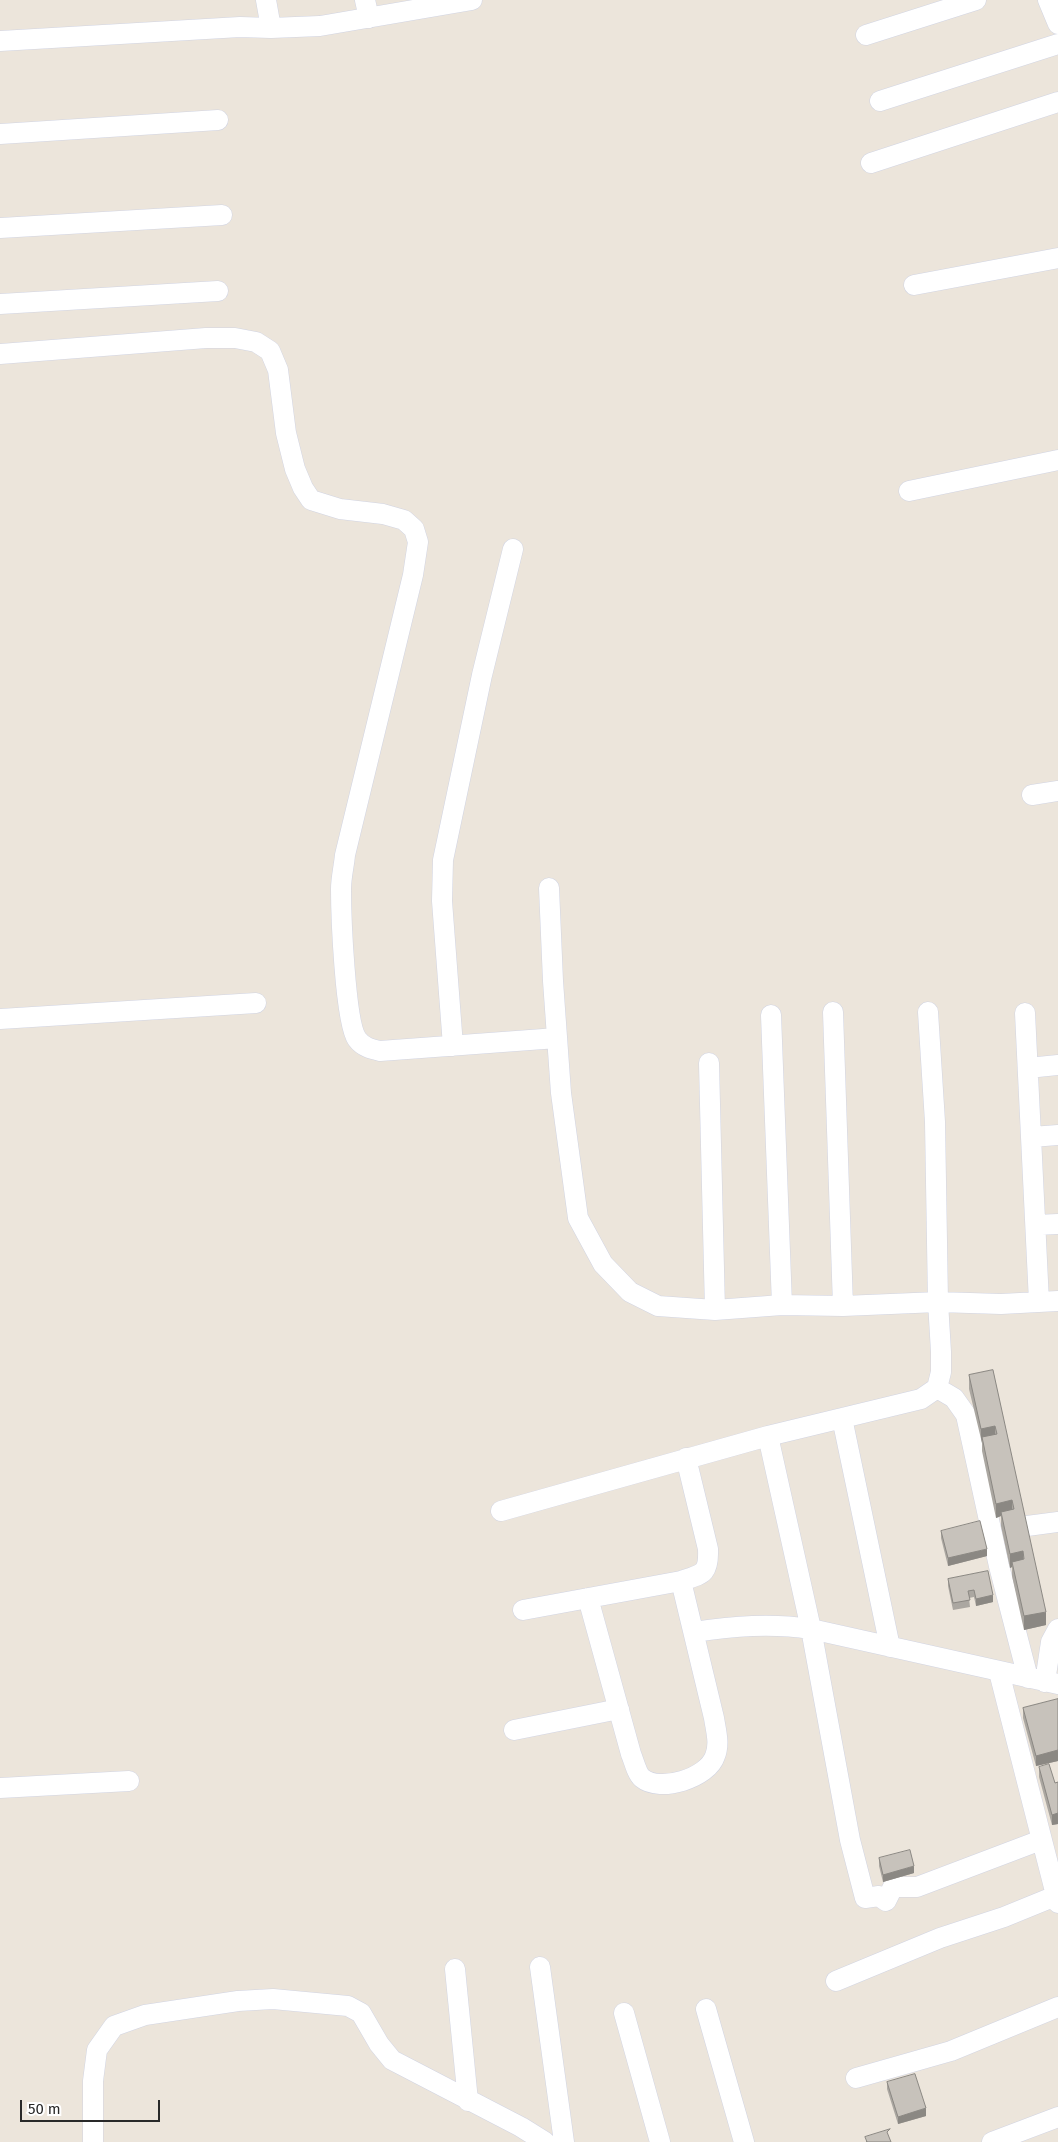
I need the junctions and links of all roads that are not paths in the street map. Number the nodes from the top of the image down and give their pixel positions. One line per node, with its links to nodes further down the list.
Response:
1 (266, 0): 7 (street)
2 (976, 0): 8 (street)
3 (1048, 0): 6 (street)
4 (459, 1): 5 (street)
5 (367, 9): 7 (street)
6 (1058, 24)
7 (271, 28): 9 (street)
8 (866, 35)
9 (0, 41)
10 (1058, 44): 11 (street)
11 (880, 101)
12 (1058, 102): 15 (street)
13 (218, 120): 14 (street)
14 (0, 134)
15 (871, 163)
16 (222, 215): 17 (street)
17 (0, 228)
18 (1058, 258): 19 (street)
19 (914, 285)
20 (218, 291): 21 (street)
21 (0, 304)
22 (0, 354): 36 (street)
23 (1058, 460): 24 (street)
24 (909, 491)
25 (513, 549): 36 (street)
26 (1058, 791): 27 (street)
27 (1032, 795)
28 (549, 888): 35 (street)
29 (256, 1003): 34 (street)
30 (833, 1012): 46 (street)
31 (928, 1012): 44 (street)
32 (1026, 1013): 39 (street)
33 (771, 1015): 45 (street)
34 (0, 1019)
35 (557, 1038): 36 (street); 48 (street)
36 (452, 1046)
37 (709, 1063): 48 (street)
38 (1058, 1065): 39 (street)
39 (1028, 1068): 41 (street)
40 (1058, 1135): 41 (street)
41 (1032, 1137): 43 (street)
42 (1058, 1224): 43 (street)
43 (1036, 1225): 47 (street)
44 (938, 1302): 46 (street); 47 (street); 49 (street)
45 (782, 1305): 46 (street); 48 (street)
46 (843, 1306)
47 (1053, 1306)
48 (715, 1310)
49 (937, 1388): 50 (street); 64 (street)
50 (842, 1418): 51 (street); 62 (street)
51 (768, 1436): 52 (street); 60 (street)
52 (686, 1458): 53 (street); 56 (street)
53 (502, 1511)
54 (1058, 1522): 55 (street)
55 (1026, 1526)
56 (681, 1581): 57 (street); 61 (street)
57 (588, 1598): 58 (street); 65 (street)
58 (523, 1610)
59 (1058, 1628): 64 (street)
60 (811, 1629): 61 (street); 62 (street); 69 (street)
61 (694, 1632): 65 (street)
62 (890, 1647): 63 (street)
63 (999, 1672): 64 (street); 69 (street)
64 (1044, 1681)
65 (619, 1709): 66 (street)
66 (514, 1730)
67 (128, 1781): 68 (street)
68 (0, 1788)
69 (1042, 1840): 70 (street)
70 (1057, 1898): 73 (street)
71 (540, 1967): 82 (street)
72 (455, 1969): 78 (street)
73 (836, 1981)
74 (1058, 2007): 77 (street)
75 (706, 2009): 84 (street)
76 (624, 2014): 83 (street)
77 (856, 2078)
78 (468, 2101): 80 (street); 81 (street)
79 (1058, 2117): 85 (street)
80 (93, 2142)
81 (545, 2142)
82 (564, 2142)
83 (660, 2142)
84 (744, 2142)
85 (992, 2142)

